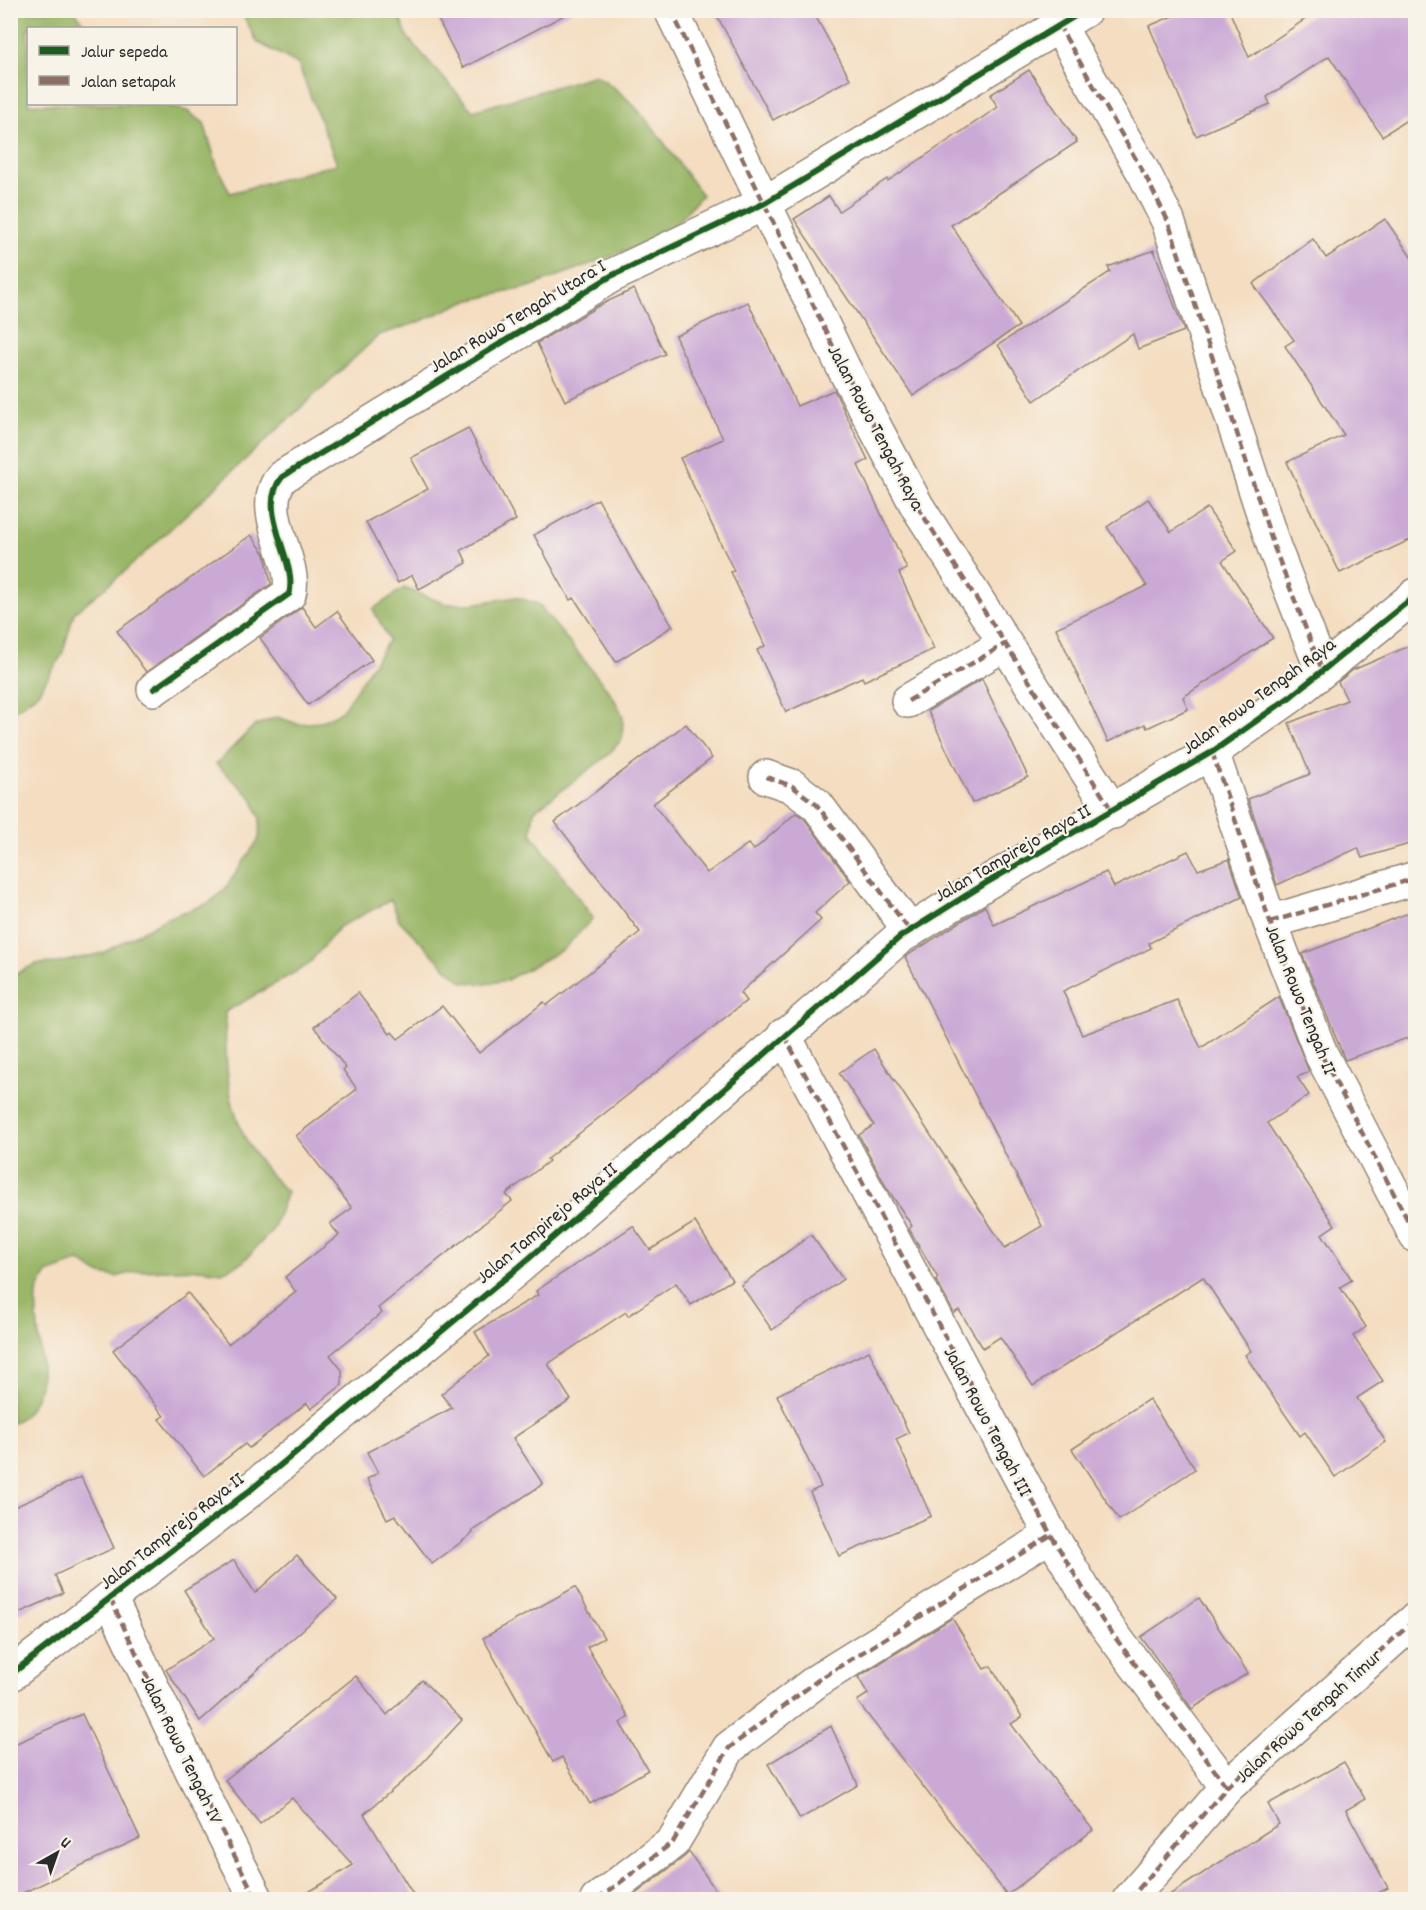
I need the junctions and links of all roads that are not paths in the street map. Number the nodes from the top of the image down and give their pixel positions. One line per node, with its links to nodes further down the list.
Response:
1 (671, 10): 3 (street, Jalan Rowo Tengah Raya)
2 (1071, 17): 3 (street, Jalan Rowo Tengah Utara I); 6 (street)
3 (765, 202): 5 (street, Jalan Rowo Tengah Raya); 7 (street, Jalan Rowo Tengah Utara I)
4 (1416, 595): 6 (street, Jalan Rowo Tengah Raya)
5 (1005, 644): 8 (street); 11 (street, Jalan Rowo Tengah Raya)
6 (1322, 670): 9 (street, Jalan Rowo Tengah Raya)
7 (154, 689)
8 (908, 701)
9 (1212, 752): 11 (street, Jalan Rowo Tengah Raya); 13 (street, Jalan Rowo Tengah II)
10 (766, 777): 14 (street)
11 (1113, 812): 14 (street, Jalan Tampirejo Raya II)
12 (1416, 878): 13 (street)
13 (1270, 922): 16 (street, Jalan Rowo Tengah II)
14 (910, 931): 15 (street, Jalan Tampirejo Raya II)
15 (784, 1035): 17 (street, Jalan Rowo Tengah III); 18 (street, Jalan Tampirejo Raya II)
16 (1416, 1236)
17 (1051, 1535): 21 (street, Jalan Rowo Tengah III); 23 (street)
18 (110, 1598): 20 (street, Jalan Tampirejo Raya II); 22 (street, Jalan Rowo Tengah IV)
19 (1416, 1619): 21 (street, Jalan Rowo Tengah Timur)
20 (10, 1675)
21 (1227, 1787): 24 (street, Jalan Rowo Tengah Timur)
22 (257, 1899)
23 (597, 1899)
24 (1129, 1899)

